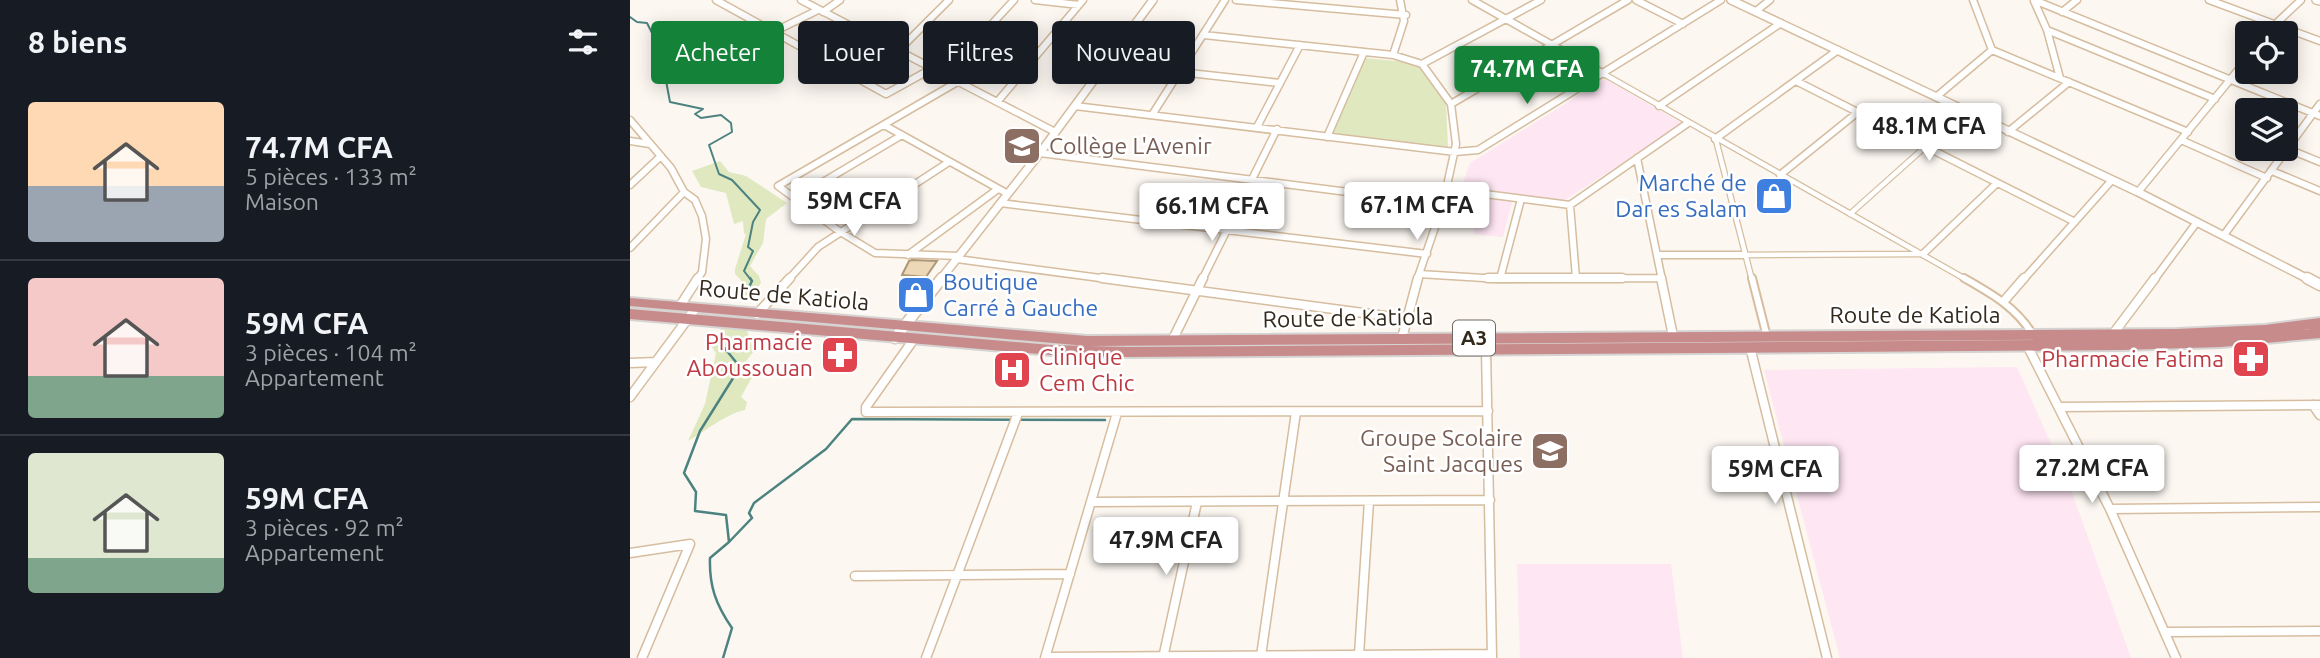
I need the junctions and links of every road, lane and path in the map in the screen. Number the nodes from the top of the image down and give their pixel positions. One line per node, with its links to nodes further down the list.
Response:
1 (716, 0): 29 (street)
2 (801, 0): 24 (street)
3 (840, 0): 24 (street)
4 (948, 0): 44 (street)
5 (1014, 0): 31 (street)
6 (1035, 0): 23 (street)
7 (1153, 0): 33 (street)
8 (1225, 0): 41 (street)
9 (1236, 0): 27 (street)
10 (1400, 0): 27 (street)
11 (1472, 0): 28 (street)
12 (1541, 0): 28 (street)
13 (1628, 0): 46 (street)
14 (1636, 0): 37 (street)
15 (1721, 0): 37 (street)
16 (1731, 0): 25 (street)
17 (1770, 0): 25 (street)
18 (1972, 0): 50 (street)
19 (2034, 0): 26 (street); 39 (street)
20 (2077, 0): 26 (street)
21 (2209, 0): 34 (street)
22 (2301, 0): 35 (street)
23 (1081, 2): 32 (street)
24 (820, 11): 30 (street); 38 (street)
25 (1756, 11): 36 (street)
26 (2062, 12): 59 (street)
27 (1406, 15): 52 (street)
28 (1506, 19): 46 (street); 53 (street)
29 (754, 21)
30 (840, 21)
31 (995, 21)
32 (1065, 21)
33 (1137, 21)
34 (2265, 21)
35 (2276, 21)
36 (1781, 23): 49 (street); 73 (street)
37 (1684, 24): 56 (street)
38 (784, 27)
39 (2047, 30): 58 (street); 68 (street)
40 (2298, 33): 45 (street)
41 (1204, 35): 47 (street); 48 (street)
42 (1052, 37): 69 (street)
43 (784, 38): 54 (street)
44 (909, 40)
45 (2320, 41)
46 (1552, 45): 56 (street); 70 (street)
47 (1300, 46): 51 (street); 62 (street)
48 (1195, 49)
49 (1838, 50): 60 (street); 67 (street)
50 (1992, 50): 58 (street); 67 (street)
51 (1364, 52): 52 (street); 87 (street)
52 (1393, 55): 53 (street)
53 (1422, 64): 70 (street)
54 (923, 74)
55 (1195, 74): 62 (street)
56 (1604, 74): 73 (street); 94 (street)
57 (2235, 75): 59 (street)
58 (2060, 78): 61 (street)
59 (2231, 80): 68 (street); 77 (street)
60 (1796, 81): 75 (street); 89 (street)
61 (2069, 82): 84 (street); 85 (street)
62 (1280, 83): 81 (street)
63 (955, 84): 80 (street)
64 (965, 84): 69 (street)
65 (1091, 84): 72 (street)
66 (1172, 84): 76 (street)
67 (1936, 97): 74 (street)
68 (2215, 99): 85 (street)
69 (998, 102): 83 (street)
70 (1451, 104): 94 (street)
71 (2320, 104): 77 (street)
72 (1075, 106): 76 (street); 83 (street)
73 (1659, 106): 79 (street)
74 (1966, 111): 84 (street); 93 (street)
75 (1858, 112): 93 (street); 103 (street)
76 (1152, 115): 81 (street)
77 (2316, 115): 88 (street)
78 (630, 120): 92 (street)
79 (1688, 123): 89 (street); 98 (street)
80 (884, 125): 86 (street); 115 (street)
81 (1257, 127): 82 (street)
82 (1277, 129): 87 (street); 105 (street)
83 (1055, 132): 95 (street)
84 (2008, 132): 106 (street)
85 (2188, 132): 90 (street)
86 (902, 135): 100 (street); 115 (street)
87 (1327, 137): 94 (street)
88 (2298, 137)
89 (1715, 139): 103 (street); 131 (street)
90 (2181, 140): 104 (street); 113 (street)
91 (630, 141): 92 (street)
92 (650, 144): 97 (street)
93 (1925, 147): 107 (street); 120 (street)
94 (1455, 152): 110 (street)
95 (1040, 153): 105 (street); 114 (street)
96 (2298, 153): 101 (street)
97 (661, 156): 108 (street); 112 (street)
98 (1637, 158): 119 (street); 130 (street)
99 (2280, 161): 102 (street)
100 (949, 162): 109 (street); 124 (street)
101 (2320, 162)
102 (2273, 171): 104 (street); 111 (street)
103 (1780, 175): 120 (street)
104 (2267, 178): 125 (street)
105 (1252, 180): 118 (street); 123 (street)
106 (2112, 180): 113 (street); 121 (street)
107 (1997, 183): 121 (street); 128 (street)
108 (630, 185)
109 (998, 189): 114 (street); 129 (street)
110 (1447, 189): 116 (street); 118 (street)
111 (2320, 191)
112 (684, 192): 126 (street); 141 (street)
113 (2138, 192): 122 (street)
114 (1008, 194): 117 (street)
115 (796, 198): 124 (street)
116 (1521, 199): 119 (street); 136 (street)
117 (1000, 204): 123 (street); 132 (street)
118 (1443, 204): 127 (street)
119 (1570, 205): 134 (street)
120 (1850, 214): 128 (street)
121 (2074, 222): 139 (street)
122 (2197, 222): 125 (street); 149 (street)
123 (1226, 231): 127 (street); 138 (street)
124 (839, 232): 129 (street); 144 (street)
125 (2224, 235): 137 (street)
126 (630, 247)
127 (1427, 254): 133 (street)
128 (1923, 254): 131 (street); 139 (street)
129 (907, 255): 132 (street)
130 (1658, 255): 131 (street); 135 (street)
131 (1744, 255): 151 (street)
132 (958, 258): 138 (street); 147 (street)
133 (1419, 274): 136 (street); 145 (street)
134 (1576, 278): 135 (street); 136 (street)
135 (1662, 278): 150 (street)
136 (1500, 279)
137 (2320, 285)
138 (1195, 292): 145 (street); 156 (street)
139 (2004, 301): 155 (street)
140 (630, 302): 141 (highway, Route de Katiola / A3)
141 (680, 306): 143 (highway, Route de Katiola / A3)
142 (630, 314): 143 (highway, Route de Katiola / A3)
143 (691, 314): 144 (highway, Route de Katiola / A3); 152 (highway, Route de Katiola / A3); 159 (street)
144 (757, 314): 147 (highway, Route de Katiola / A3)
145 (1408, 319): 153 (street)
146 (2320, 323): 149 (highway, Route de Katiola / A3)
147 (904, 326): 152 (street); 156 (highway, Route de Katiola / A3)
148 (2320, 333): 155 (highway, Route de Katiola / A3)
149 (2113, 334): 155 (highway, Route de Katiola / A3)
150 (1673, 337): 151 (highway, Route de Katiola / A3); 153 (highway, Route de Katiola / A3)
151 (1767, 337): 155 (highway, Route de Katiola / A3)
152 (895, 338): 154 (highway, Route de Katiola / A3)
153 (1402, 338): 156 (highway, Route de Katiola / A3)
154 (914, 339): 158 (highway, Route de Katiola / A3); 166 (street)
155 (2030, 340): 157 (highway, Route de Katiola / A3); 163 (street)
156 (1172, 341)
157 (1750, 347): 158 (highway, Route de Katiola / A3); 189 (street)
158 (1486, 349): 164 (street)
159 (656, 362): 160 (street); 161 (street)
160 (630, 363)
161 (630, 397)
162 (2317, 405): 163 (street); 168 (street)
163 (2059, 407): 175 (street)
164 (1488, 411): 165 (street); 170 (street)
165 (1296, 412): 167 (street); 171 (street)
166 (1018, 413): 167 (street); 178 (street)
167 (1117, 413): 172 (street)
168 (2320, 415)
169 (1369, 500): 170 (street); 171 (street); 182 (street)
170 (1490, 500): 184 (street)
171 (1283, 501): 173 (street); 183 (street)
172 (1091, 502): 173 (street); 177 (street)
173 (1197, 502): 188 (street)
174 (2320, 507): 175 (street)
175 (2110, 509): 181 (street)
176 (630, 553): 185 (street)
177 (1070, 574): 178 (street); 187 (street)
178 (957, 575): 179 (street); 186 (street)
179 (855, 576)
180 (2320, 631): 181 (street)
181 (2167, 632): 190 (street)
182 (1359, 655): 183 (street); 184 (street)
183 (1261, 656): 188 (street)
184 (1492, 656)
185 (642, 658)
186 (926, 658)
187 (1045, 658): 188 (street)
188 (1163, 658)
189 (1828, 658)
190 (2176, 658)

